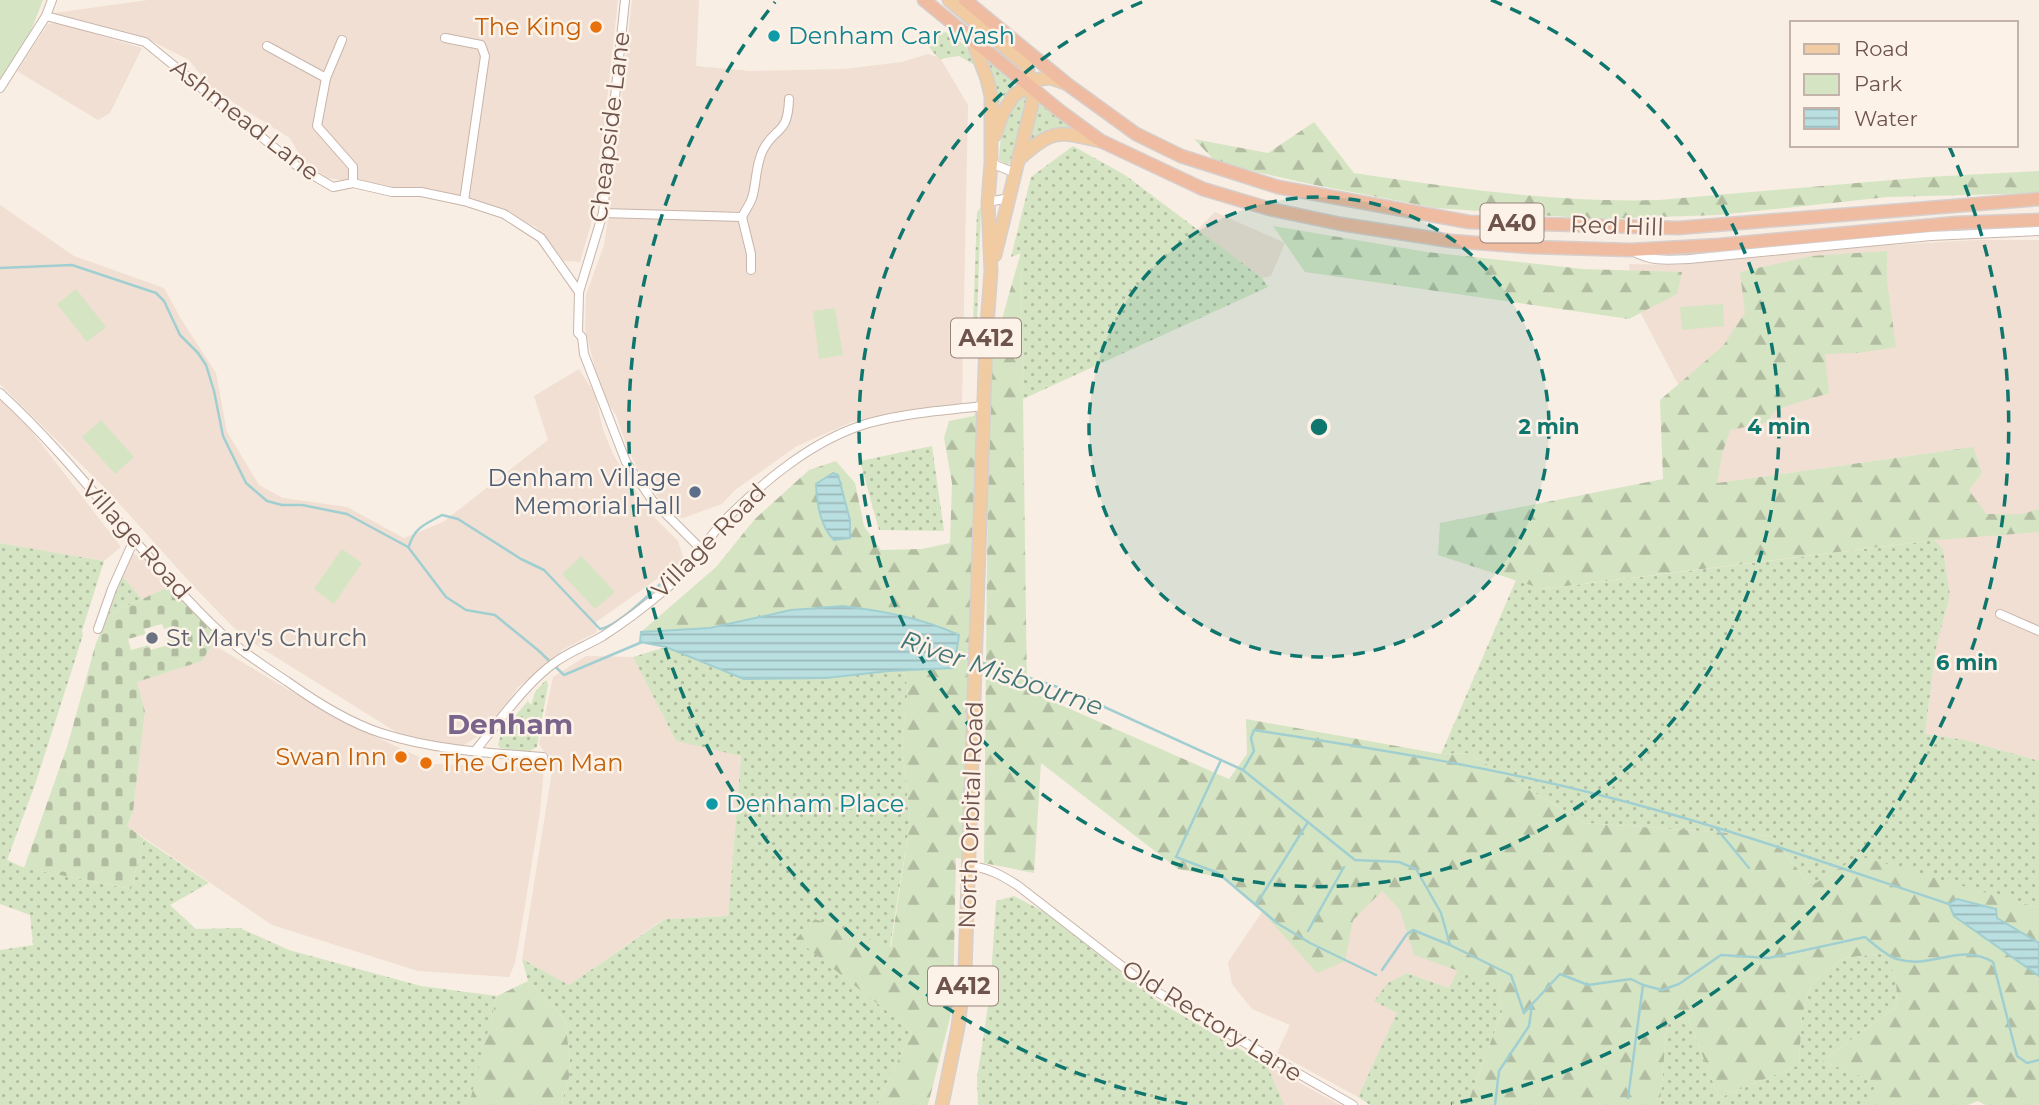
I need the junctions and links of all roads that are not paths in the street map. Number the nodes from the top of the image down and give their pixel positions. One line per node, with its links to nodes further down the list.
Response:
1 (52, 0): 6 (street)
2 (625, 0): 25 (street, Cheapside Lane)
3 (924, 0): 8 (highway, A40)
4 (949, 0): 13 (main road)
5 (965, 0): 12 (highway, Red Hill / A40)
6 (46, 16): 14 (street); 20 (street, Ashmead Lane)
7 (445, 38): 23 (street)
8 (972, 39): 13 (highway, A40); 17 (main road, North Orbital Road)
9 (342, 40): 11 (street)
10 (267, 46): 11 (street)
11 (326, 78): 20 (street)
12 (1067, 83): 13 (main road); 22 (highway, Red Hill / A40)
13 (1030, 85): 16 (highway, Red Hill / A40); 17 (main road); 18 (main road, North Orbital Road / A412)
14 (0, 88)
15 (789, 99): 26 (street)
16 (1101, 141): 18 (main road); 29 (highway, Red Hill / A40)
17 (991, 158): 19 (street); 24 (main road, North Orbital Road)
18 (1020, 158): 19 (main road, North Orbital Road / A412)
19 (1015, 173): 21 (main road, North Orbital Road / A412)
20 (353, 183): 23 (street, Ashmead Lane)
21 (1009, 198): 24 (street); 31 (main road, North Orbital Road / A412)
22 (2039, 199)
23 (464, 201): 32 (street, Ashmead Lane)
24 (988, 202): 31 (main road, North Orbital Road)
25 (603, 212): 26 (street); 32 (street, Cheapside Lane)
26 (742, 217): 30 (street)
27 (2039, 220): 29 (highway, Red Hill / A40)
28 (2039, 232): 29 (street, Red Hill)
29 (1631, 250)
30 (751, 270)
31 (991, 271): 34 (main road, North Orbital Road / A412)
32 (579, 292): 36 (street, Cheapside Lane)
33 (0, 393): 35 (street, Village Road)
34 (984, 406): 36 (street, Village Road); 42 (main road, North Orbital Road / A412)
35 (134, 540): 38 (street); 40 (street, Village Road)
36 (701, 549): 40 (street, Village Road)
37 (2000, 614): 39 (street)
38 (98, 629)
39 (2039, 631)
40 (475, 751): 41 (street, Village Road)
41 (543, 757)
42 (970, 866): 43 (main road, North Orbital Road / A412); 44 (street, Old Rectory Lane)
43 (942, 1105)
44 (1353, 1105)

